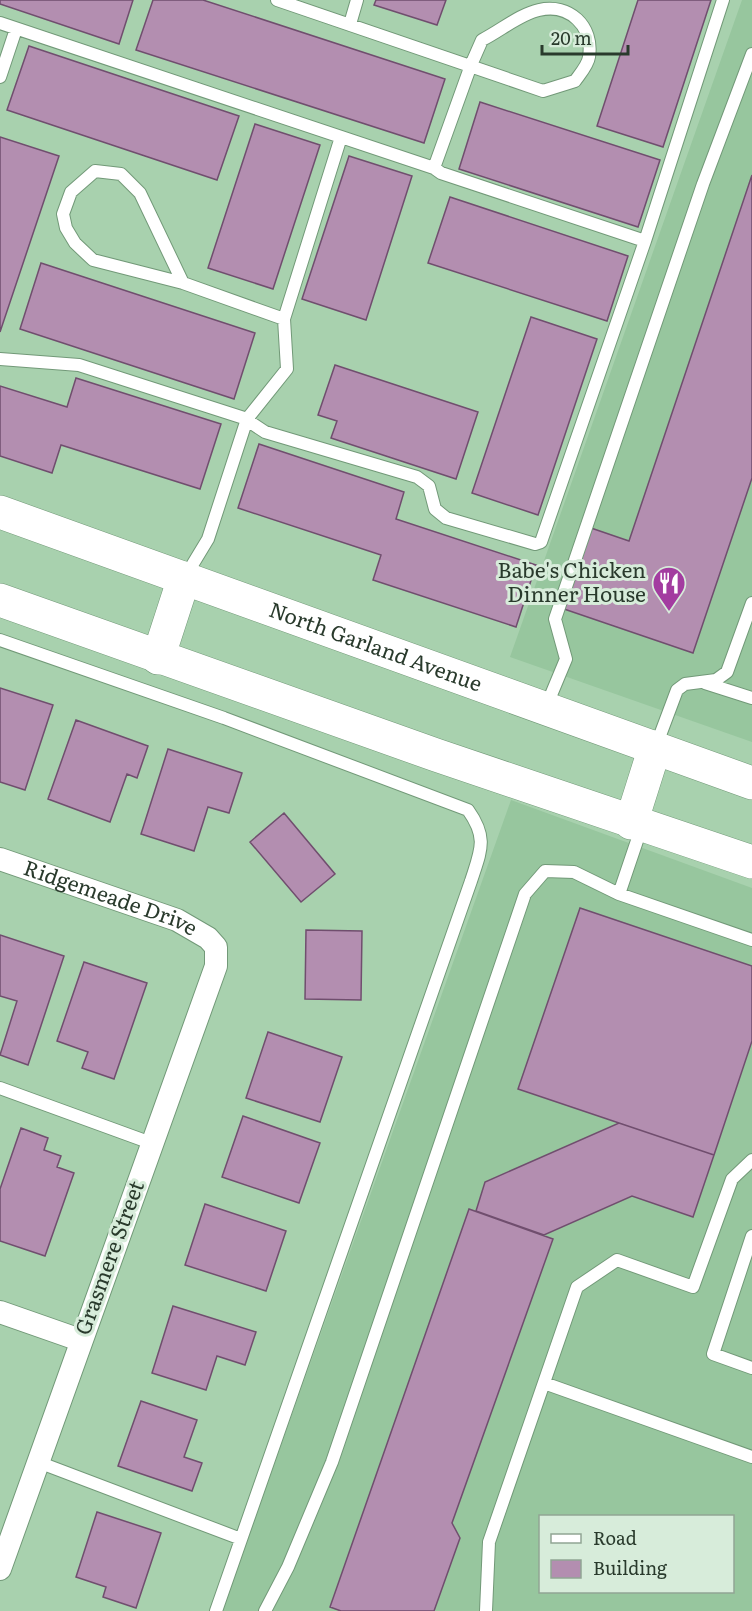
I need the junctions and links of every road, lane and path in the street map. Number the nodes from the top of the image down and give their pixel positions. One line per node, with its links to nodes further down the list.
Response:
1 (277, 0): 5 (lane)
2 (357, 0): 5 (lane)
3 (723, 0): 12 (lane)
4 (0, 23): 6 (lane)
5 (350, 24): 8 (lane)
6 (16, 28): 9 (lane); 10 (lane)
7 (752, 54): 25 (lane)
8 (471, 65): 8 (lane); 11 (lane)
9 (0, 77)
10 (341, 137): 11 (lane); 14 (lane)
11 (434, 168): 12 (lane)
12 (645, 241): 16 (lane)
13 (183, 283): 13 (lane); 14 (lane)
14 (284, 319): 16 (lane)
15 (0, 359): 16 (lane)
16 (247, 419): 18 (lane)
17 (0, 512): 18 (main road, North Garland Avenue)
18 (184, 578): 22 (main road); 25 (main road, North Garland Avenue)
19 (0, 600): 22 (main road)
20 (752, 603): 23 (lane)
21 (0, 640): 44 (lane)
22 (158, 658): 28 (main road)
23 (703, 682): 24 (lane); 26 (lane)
24 (752, 698)
25 (546, 708): 26 (main road, North Garland Avenue)
26 (655, 747): 27 (main road, North Garland Avenue); 28 (main road)
27 (752, 783)
28 (636, 825): 30 (main road); 31 (lane)
29 (0, 859): 33 (street, Ridgemeade Drive)
30 (752, 862)
31 (619, 894): 32 (lane); 47 (lane)
32 (752, 940)
33 (216, 947): 35 (street, Grasmere Street)
34 (0, 1088): 35 (lane)
35 (151, 1143): 39 (street, Grasmere Street)
36 (752, 1160): 41 (lane)
37 (752, 1236): 40 (lane)
38 (0, 1312): 39 (street)
39 (80, 1340): 43 (street, Grasmere Street)
40 (752, 1368)
41 (544, 1383): 42 (lane); 48 (lane)
42 (752, 1457)
43 (38, 1462): 44 (lane); 45 (street, Grasmere Street)
44 (241, 1539): 46 (lane)
45 (2, 1554)
46 (216, 1611)
47 (265, 1611)
48 (486, 1611)

